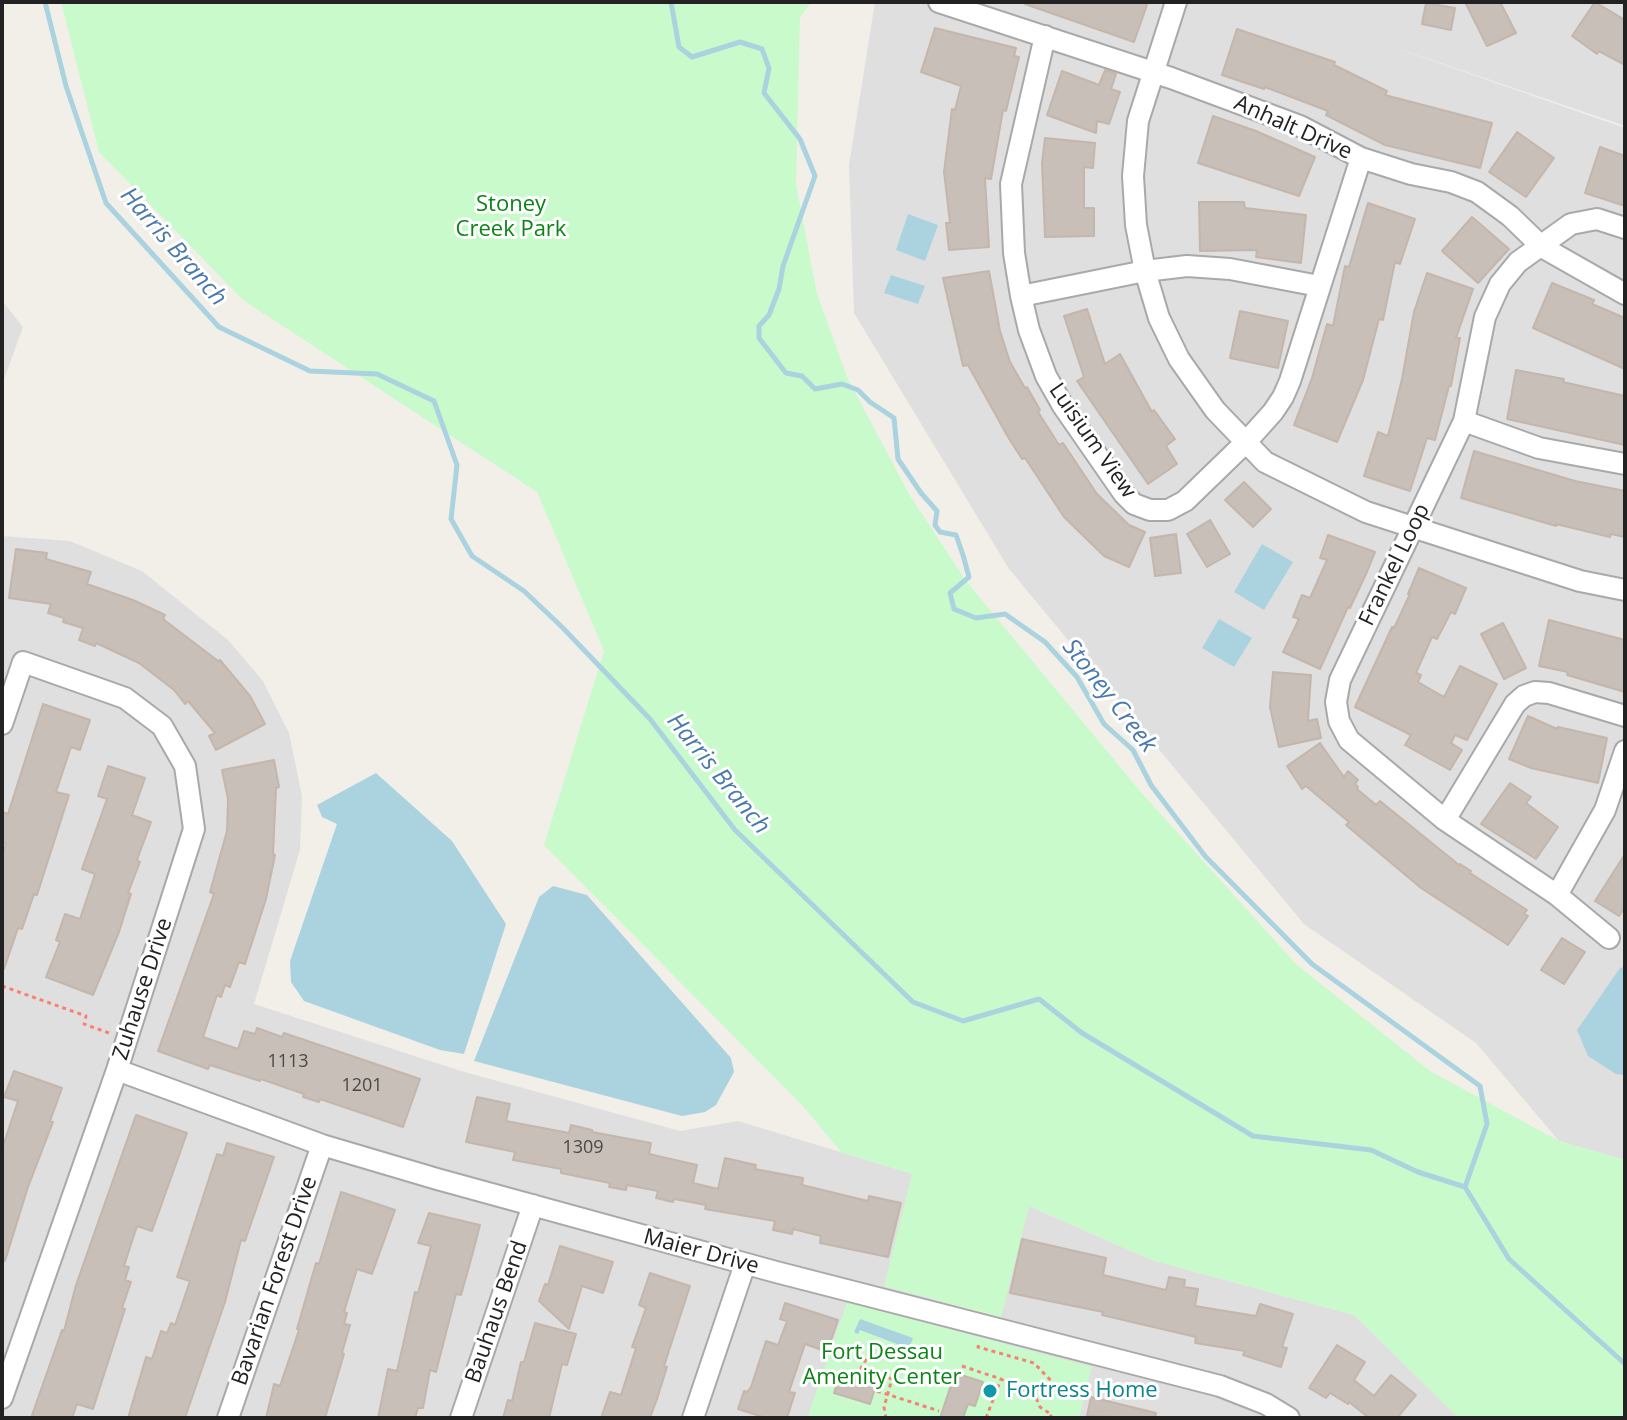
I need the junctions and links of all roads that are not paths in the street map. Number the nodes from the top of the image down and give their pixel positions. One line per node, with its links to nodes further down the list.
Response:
1 (939, 2): 3 (street, Anhalt Drive)
2 (1176, 2): 4 (street)
3 (1045, 36): 4 (street, Anhalt Drive); 11 (street, Luisium View)
4 (1152, 72): 5 (street, Anhalt Drive); 8 (street)
5 (1361, 158): 7 (street, Anhalt Drive); 9 (street, Luisium View)
6 (1625, 228): 7 (street, Frankel Loop)
7 (1542, 247): 10 (street, Anhalt Drive); 12 (street, Frankel Loop)
8 (1145, 271): 9 (street); 11 (street); 13 (street)
9 (1319, 286): 13 (street, Luisium View)
10 (1625, 294)
11 (1021, 296): 13 (street, Luisium View)
12 (1464, 421): 14 (street); 15 (street, Frankel Loop)
13 (1246, 442): 15 (street)
14 (1625, 464)
15 (1413, 527): 16 (street); 22 (street, Frankel Loop)
16 (1580, 581): 17 (street); 18 (street)
17 (1625, 590)
18 (1625, 603)
19 (1625, 716): 22 (street)
20 (2, 724): 25 (street, Zuhause Drive)
21 (1625, 751): 23 (street)
22 (1445, 820): 23 (street, Frankel Loop)
23 (1557, 895): 24 (street, Frankel Loop)
24 (1609, 938)
25 (117, 1070): 26 (street, Maier Drive); 29 (street, Zuhause Drive)
26 (322, 1145): 27 (street, Maier Drive); 30 (street, Bavarian Forest Drive)
27 (533, 1205): 28 (street, Maier Drive); 31 (street, Bauhaus Bend)
28 (745, 1264): 32 (street); 33 (street, Maier Drive)
29 (2, 1398)
30 (228, 1418)
31 (461, 1418)
32 (693, 1418)
33 (1289, 1418)

